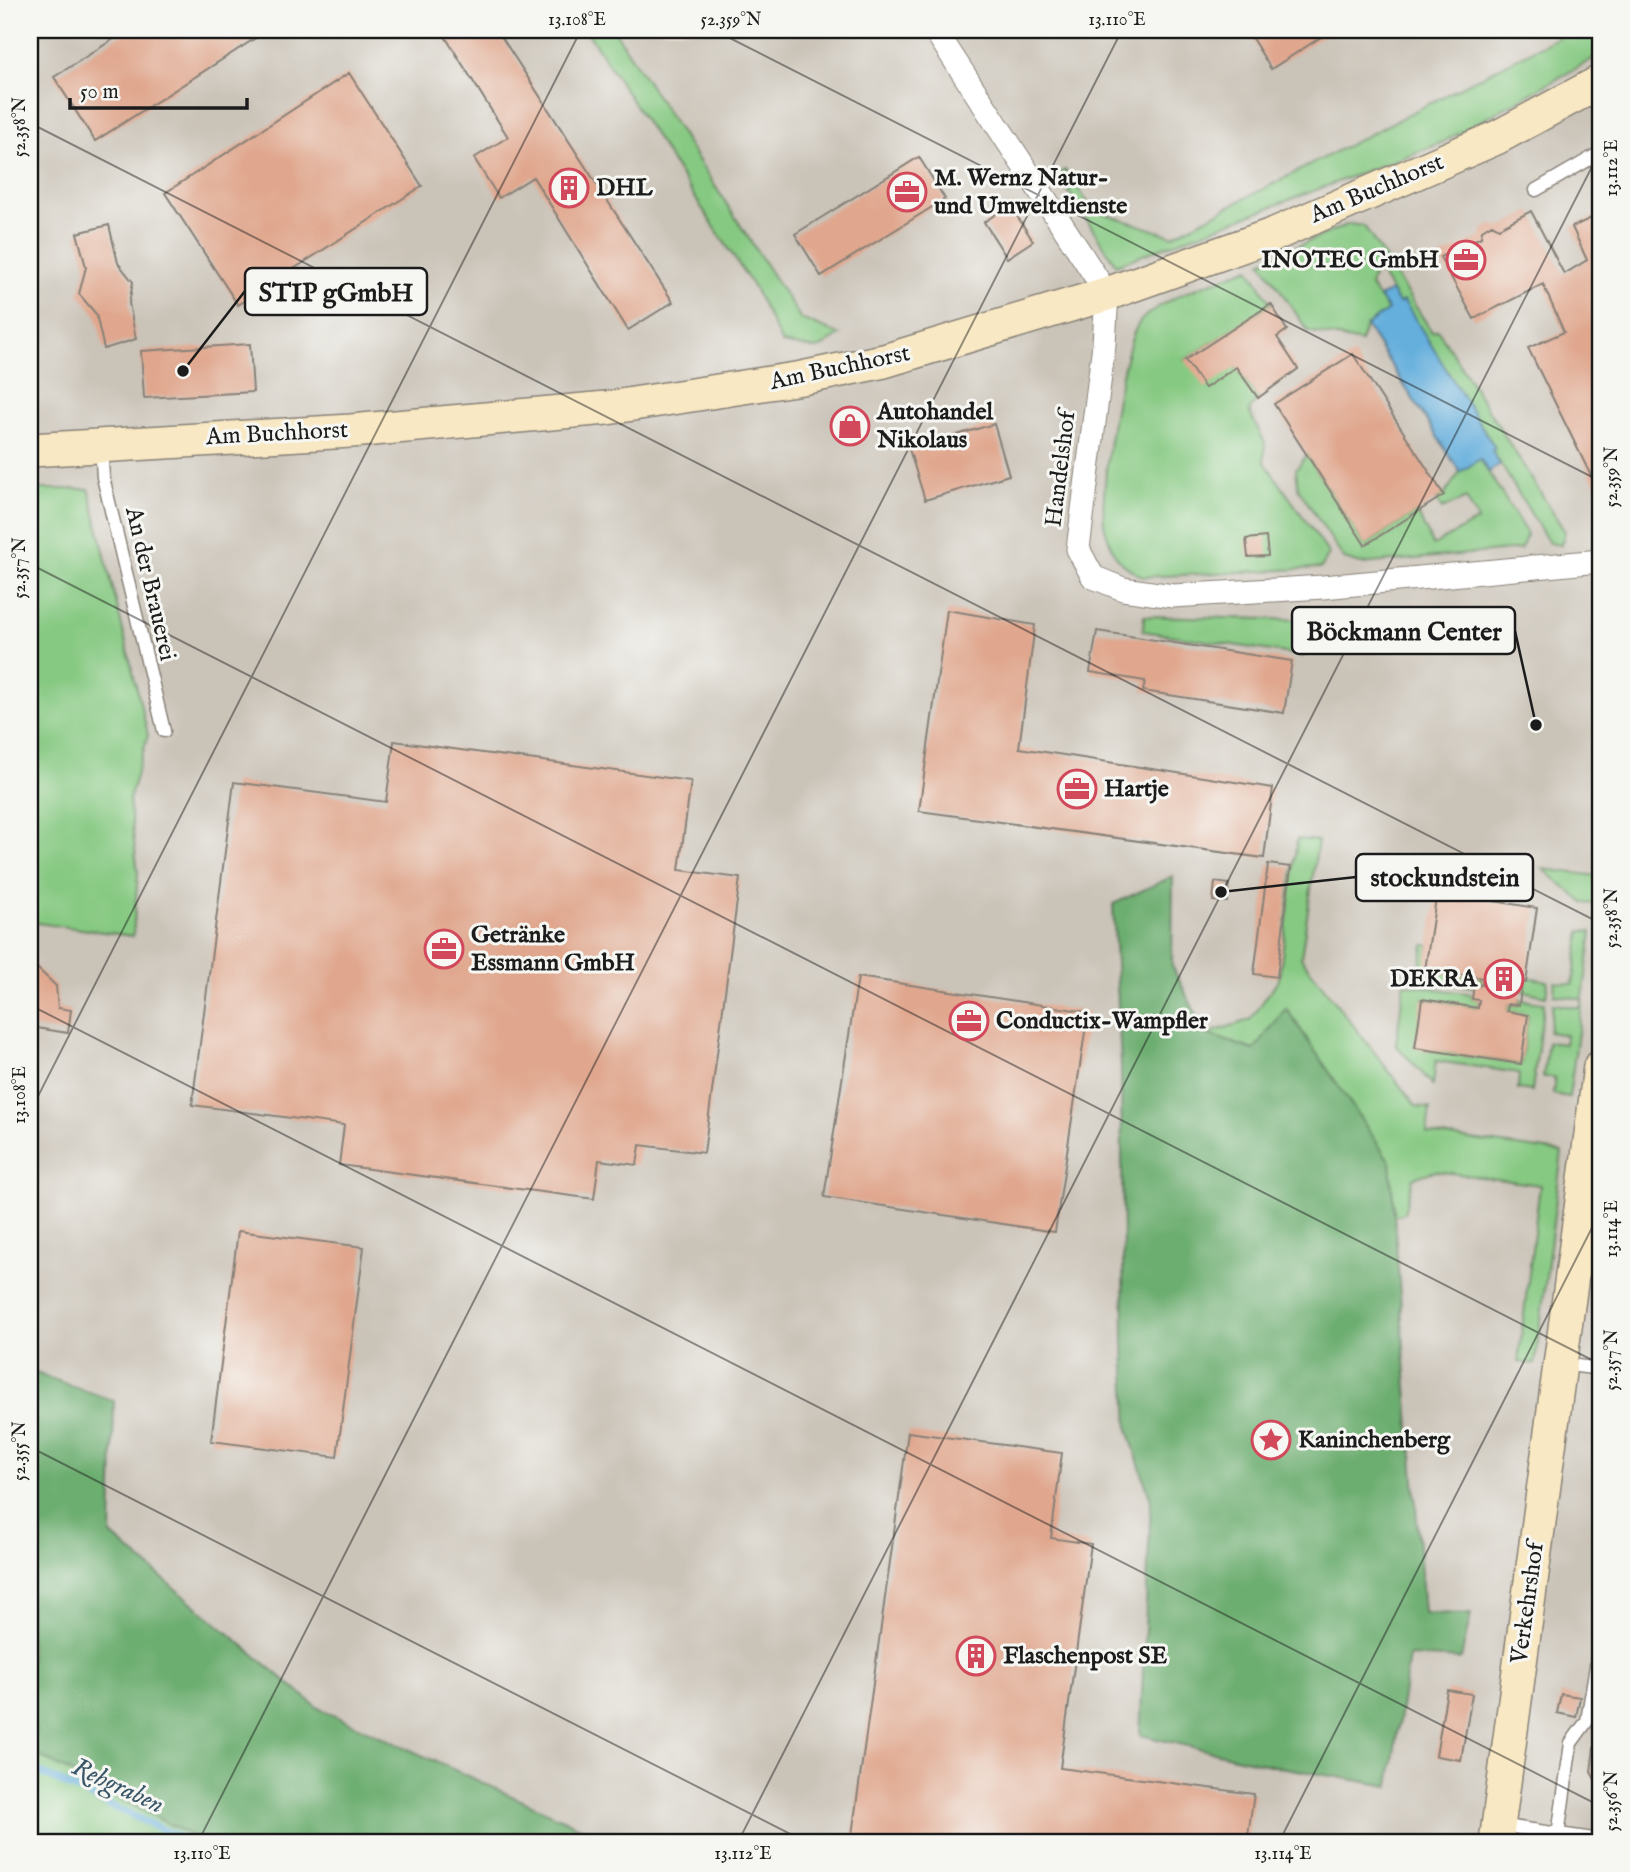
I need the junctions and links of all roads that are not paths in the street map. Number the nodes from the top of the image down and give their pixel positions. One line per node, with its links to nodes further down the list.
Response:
1 (935, 30): 5 (street)
2 (1600, 82): 5 (main road, Am Buchhorst)
3 (1600, 153): 4 (lane)
4 (1536, 190)
5 (1107, 294): 6 (main road, Am Buchhorst); 8 (street, Handelshof)
6 (101, 445): 7 (main road, Am Buchhorst); 9 (lane, An der Brauerei)
7 (30, 450)
8 (1600, 561)
9 (164, 731)
10 (1600, 1067): 11 (main road, Verkehrshof)
11 (1561, 1363): 12 (lane); 14 (main road, Verkehrshof)
12 (1600, 1369)
13 (1600, 1641): 15 (lane)
14 (1497, 1834): 15 (lane)
15 (1558, 1835): 16 (lane)
16 (1600, 1840)

